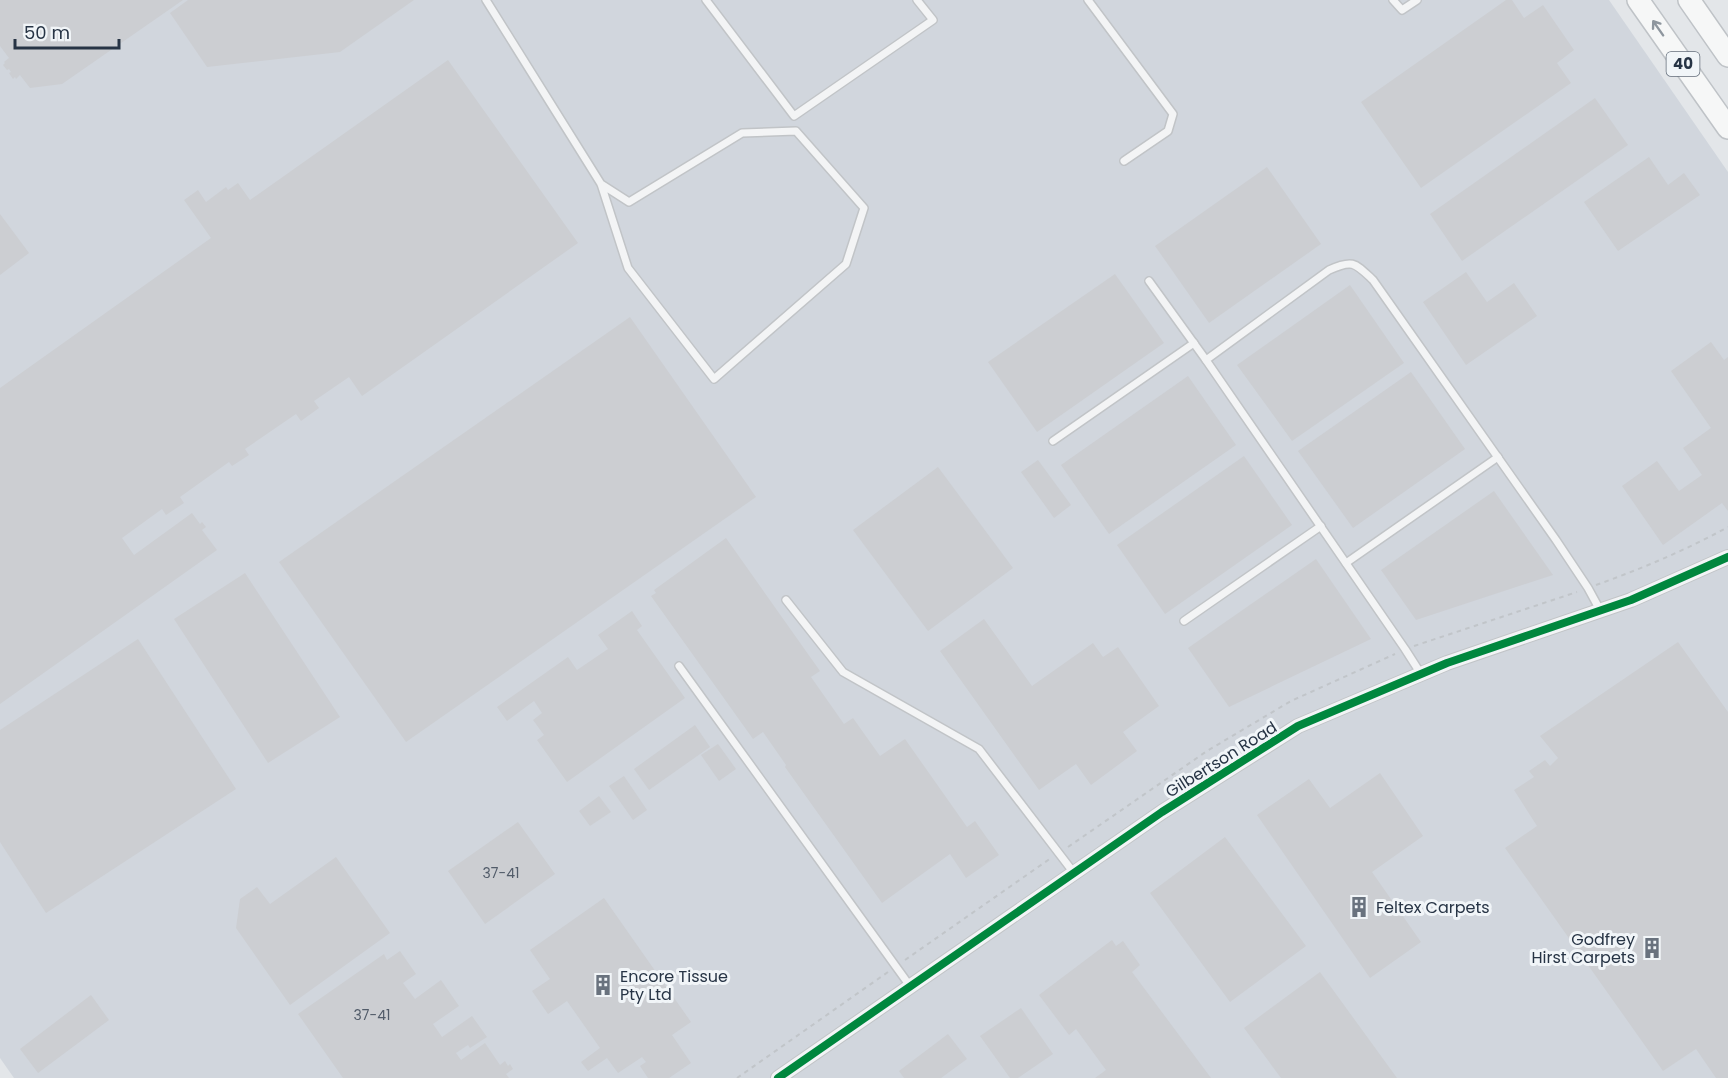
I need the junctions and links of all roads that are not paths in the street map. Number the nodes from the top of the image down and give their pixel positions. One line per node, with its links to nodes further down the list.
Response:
1 (486, 0): 12 (lane)
2 (706, 0): 8 (lane)
3 (1088, 0): 11 (lane)
4 (1394, 0): 5 (lane)
5 (1417, 0)
6 (1638, 0): 10 (main road, 40, one-way to 6)
7 (1689, 0): 9 (main road, 40)
8 (922, 1)
9 (1728, 56)
10 (1728, 128)
11 (1124, 161)
12 (602, 184): 12 (lane)
13 (1149, 282): 14 (lane)
14 (1194, 343): 15 (lane); 16 (lane)
15 (1206, 360): 17 (lane); 18 (lane)
16 (1053, 441)
17 (1498, 457): 20 (lane); 22 (lane)
18 (1321, 526): 20 (lane); 23 (lane)
19 (1728, 557): 22 (street, Gilbertson Road)
20 (1346, 563): 25 (lane)
21 (786, 600): 26 (lane)
22 (1600, 610): 25 (street, Gilbertson Road)
23 (1184, 621)
24 (679, 666): 27 (lane)
25 (1420, 674): 26 (street, Gilbertson Road)
26 (1074, 873): 27 (street, Gilbertson Road)
27 (910, 986): 28 (street, Gilbertson Road)
28 (778, 1078)

